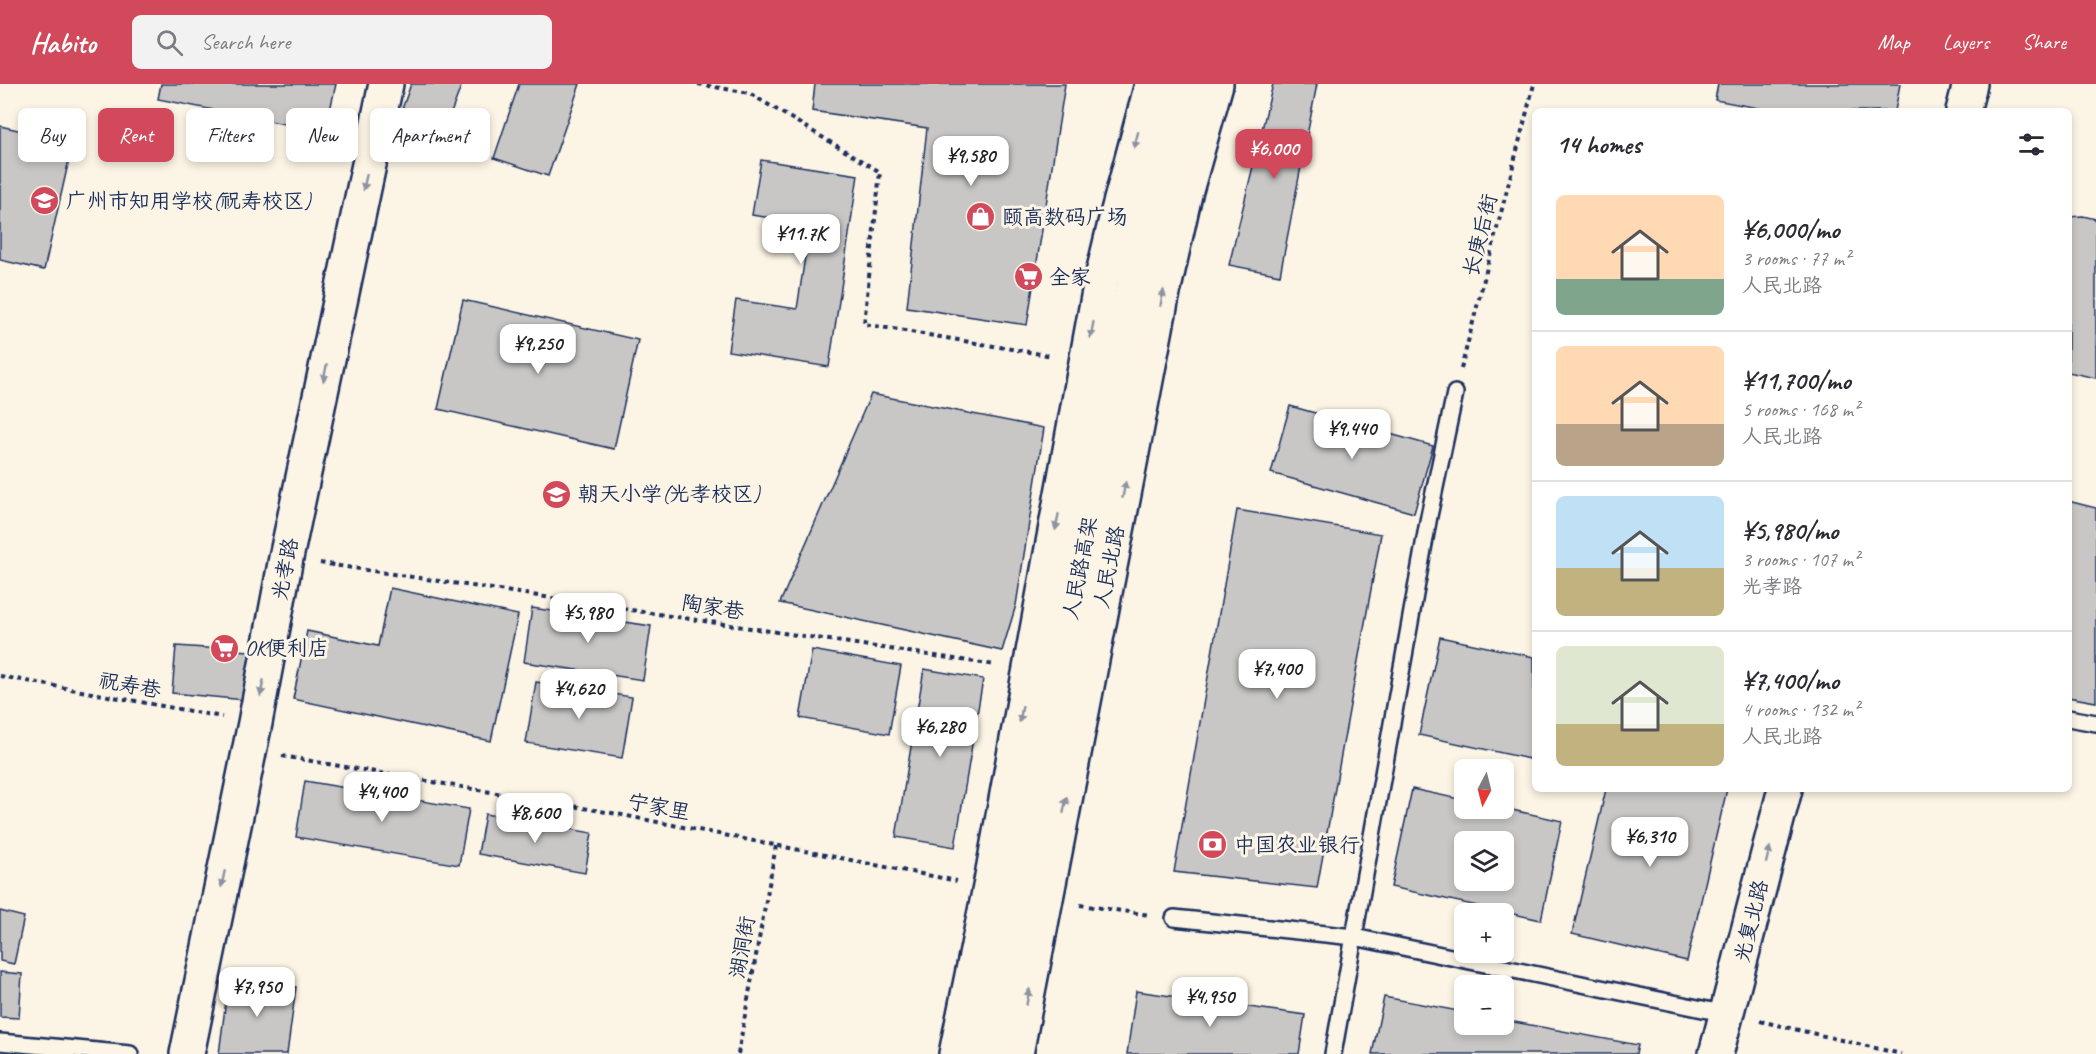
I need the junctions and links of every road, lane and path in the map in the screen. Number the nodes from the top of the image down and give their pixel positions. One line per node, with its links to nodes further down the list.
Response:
1 (386, 84): 11 (main road, 光孝路, one-way to 11)
2 (698, 84): 9 (path)
3 (1152, 84): 9 (main road, one-way to 9)
4 (1183, 84): 29 (main road, 人民路高架)
5 (1216, 84): 20 (main road, 人民北路, one-way to 5)
6 (1534, 84): 10 (path, 长庚后街)
7 (1970, 84): 8 (main road)
8 (1964, 108)
9 (1087, 361): 12 (main road, one-way to 12)
10 (1455, 393): 22 (lane)
11 (286, 558): 12 (path, 陶家巷); 16 (main road, 光孝路, one-way to 16)
12 (1029, 670): 19 (main road, one-way to 19)
13 (0, 676): 16 (path, 祝寿巷)
14 (2072, 719): 15 (lane)
15 (2096, 723)
16 (252, 737): 18 (path, 宁家里); 26 (main road, 光孝路, one-way to 26)
17 (1784, 792): 23 (main road, 光复北路, one-way to 17)
18 (776, 846): 19 (path, 宁家里); 27 (path, 湖洞街)
19 (990, 887): 28 (main road)
20 (1047, 899): 21 (path); 30 (main road, 人民北路, one-way to 20)
21 (1174, 918): 22 (lane)
22 (1354, 937): 23 (lane); 31 (lane)
23 (1727, 1014): 32 (main road, 光复北路); 33 (path)
24 (0, 1042): 25 (lane)
25 (130, 1054)
26 (187, 1054)
27 (738, 1054)
28 (956, 1054)
29 (986, 1054)
30 (1016, 1054)
31 (1333, 1054)
32 (1716, 1054)
33 (1900, 1054)

